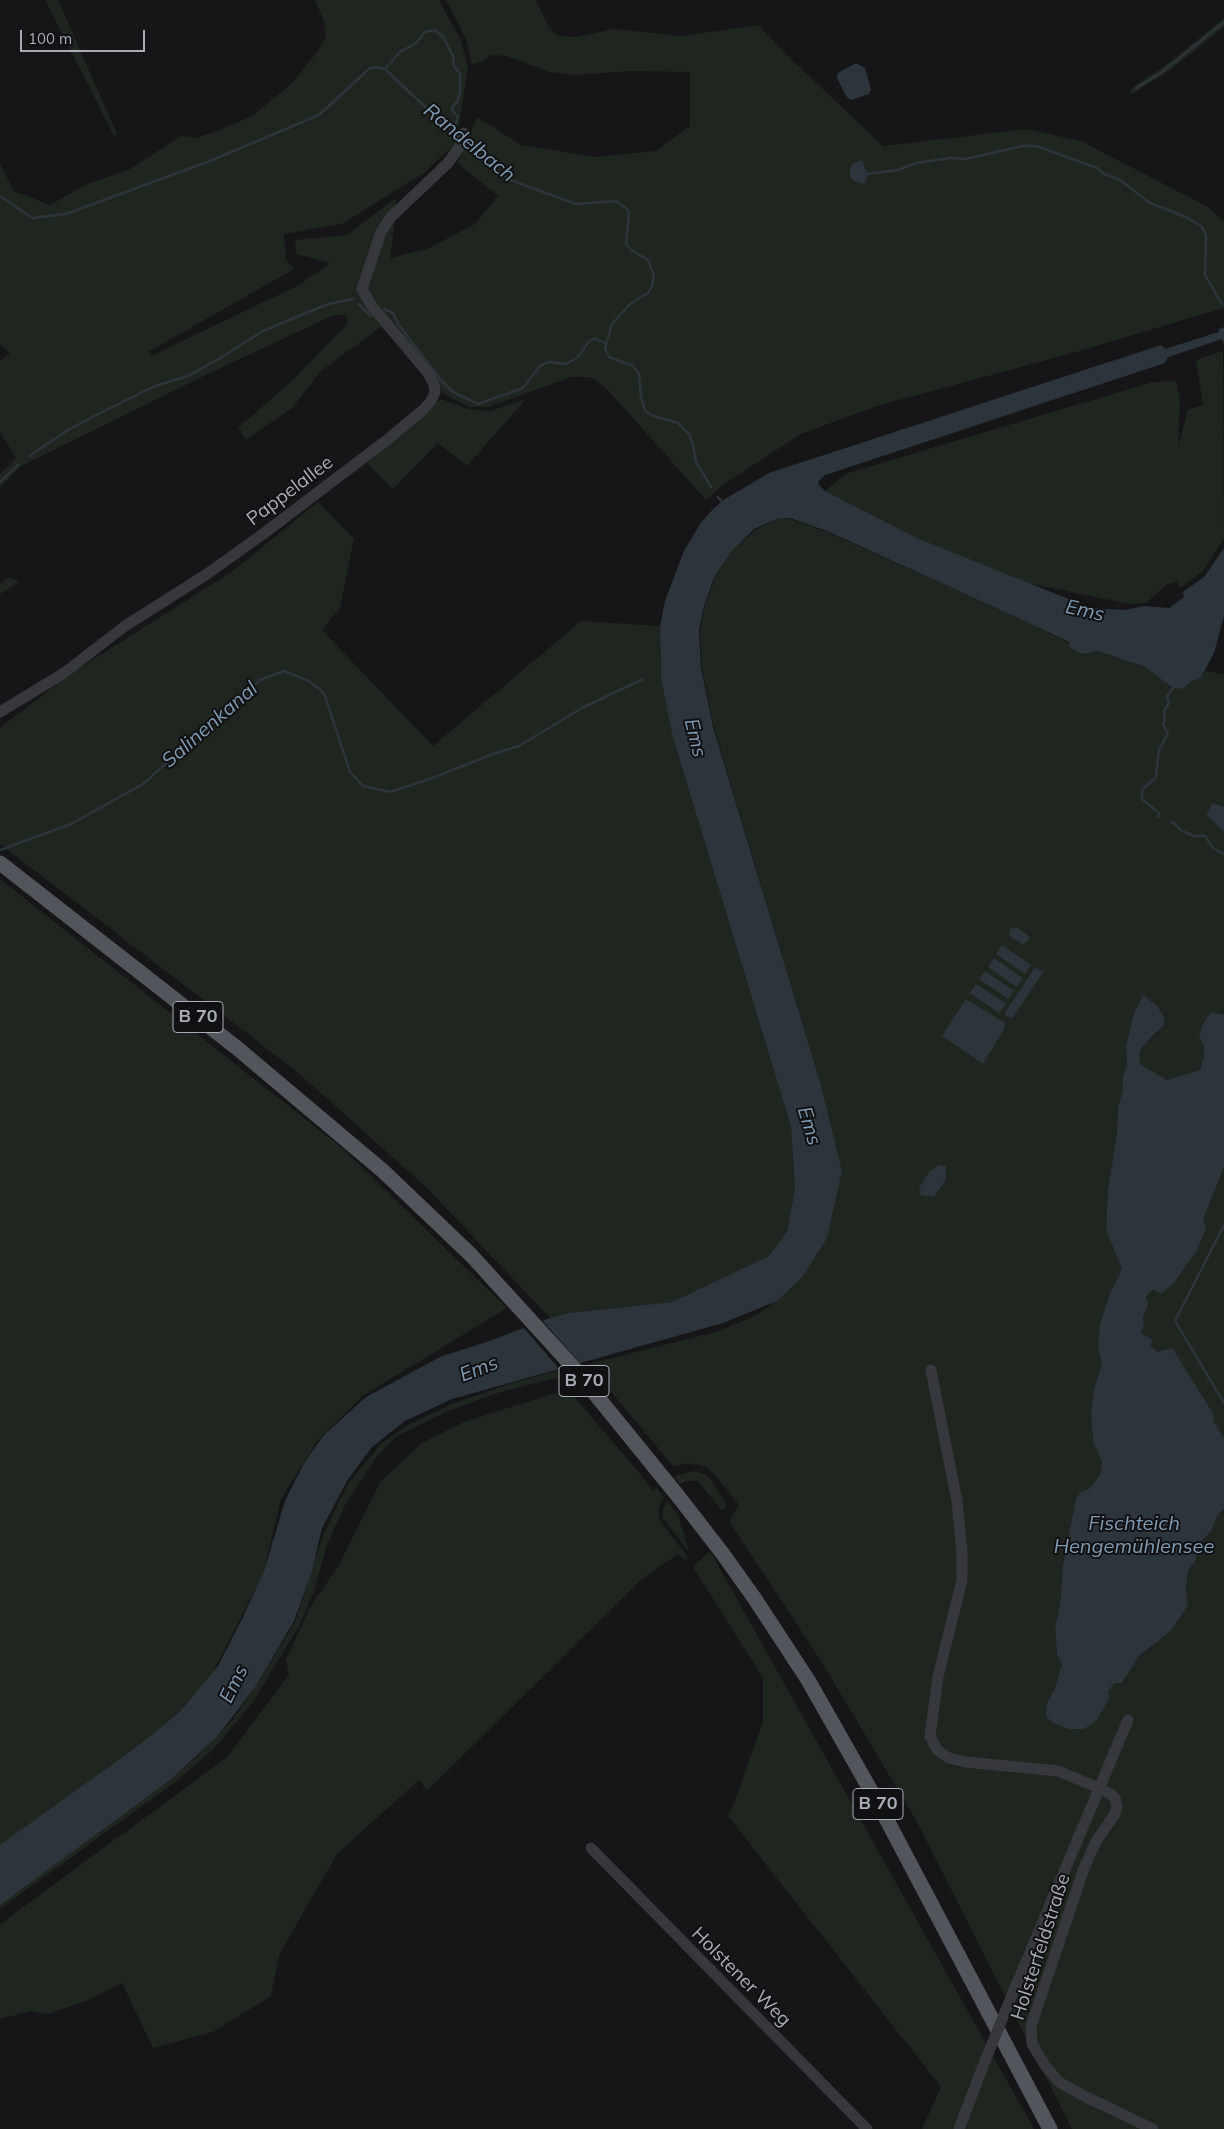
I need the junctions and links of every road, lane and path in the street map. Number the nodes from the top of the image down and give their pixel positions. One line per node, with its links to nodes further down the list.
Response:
1 (464, 133): 2 (street, Pappelallee)
2 (0, 712)
3 (0, 864): 10 (main road, B 70)
4 (931, 1370): 6 (street)
5 (1128, 1720): 6 (street)
6 (1099, 1788): 9 (street, bridge); 11 (street, Holsterfeldstraße)
7 (592, 1848): 8 (street, Holstener Weg)
8 (868, 2129)
9 (959, 2129)
10 (1050, 2129)
11 (1153, 2129)

